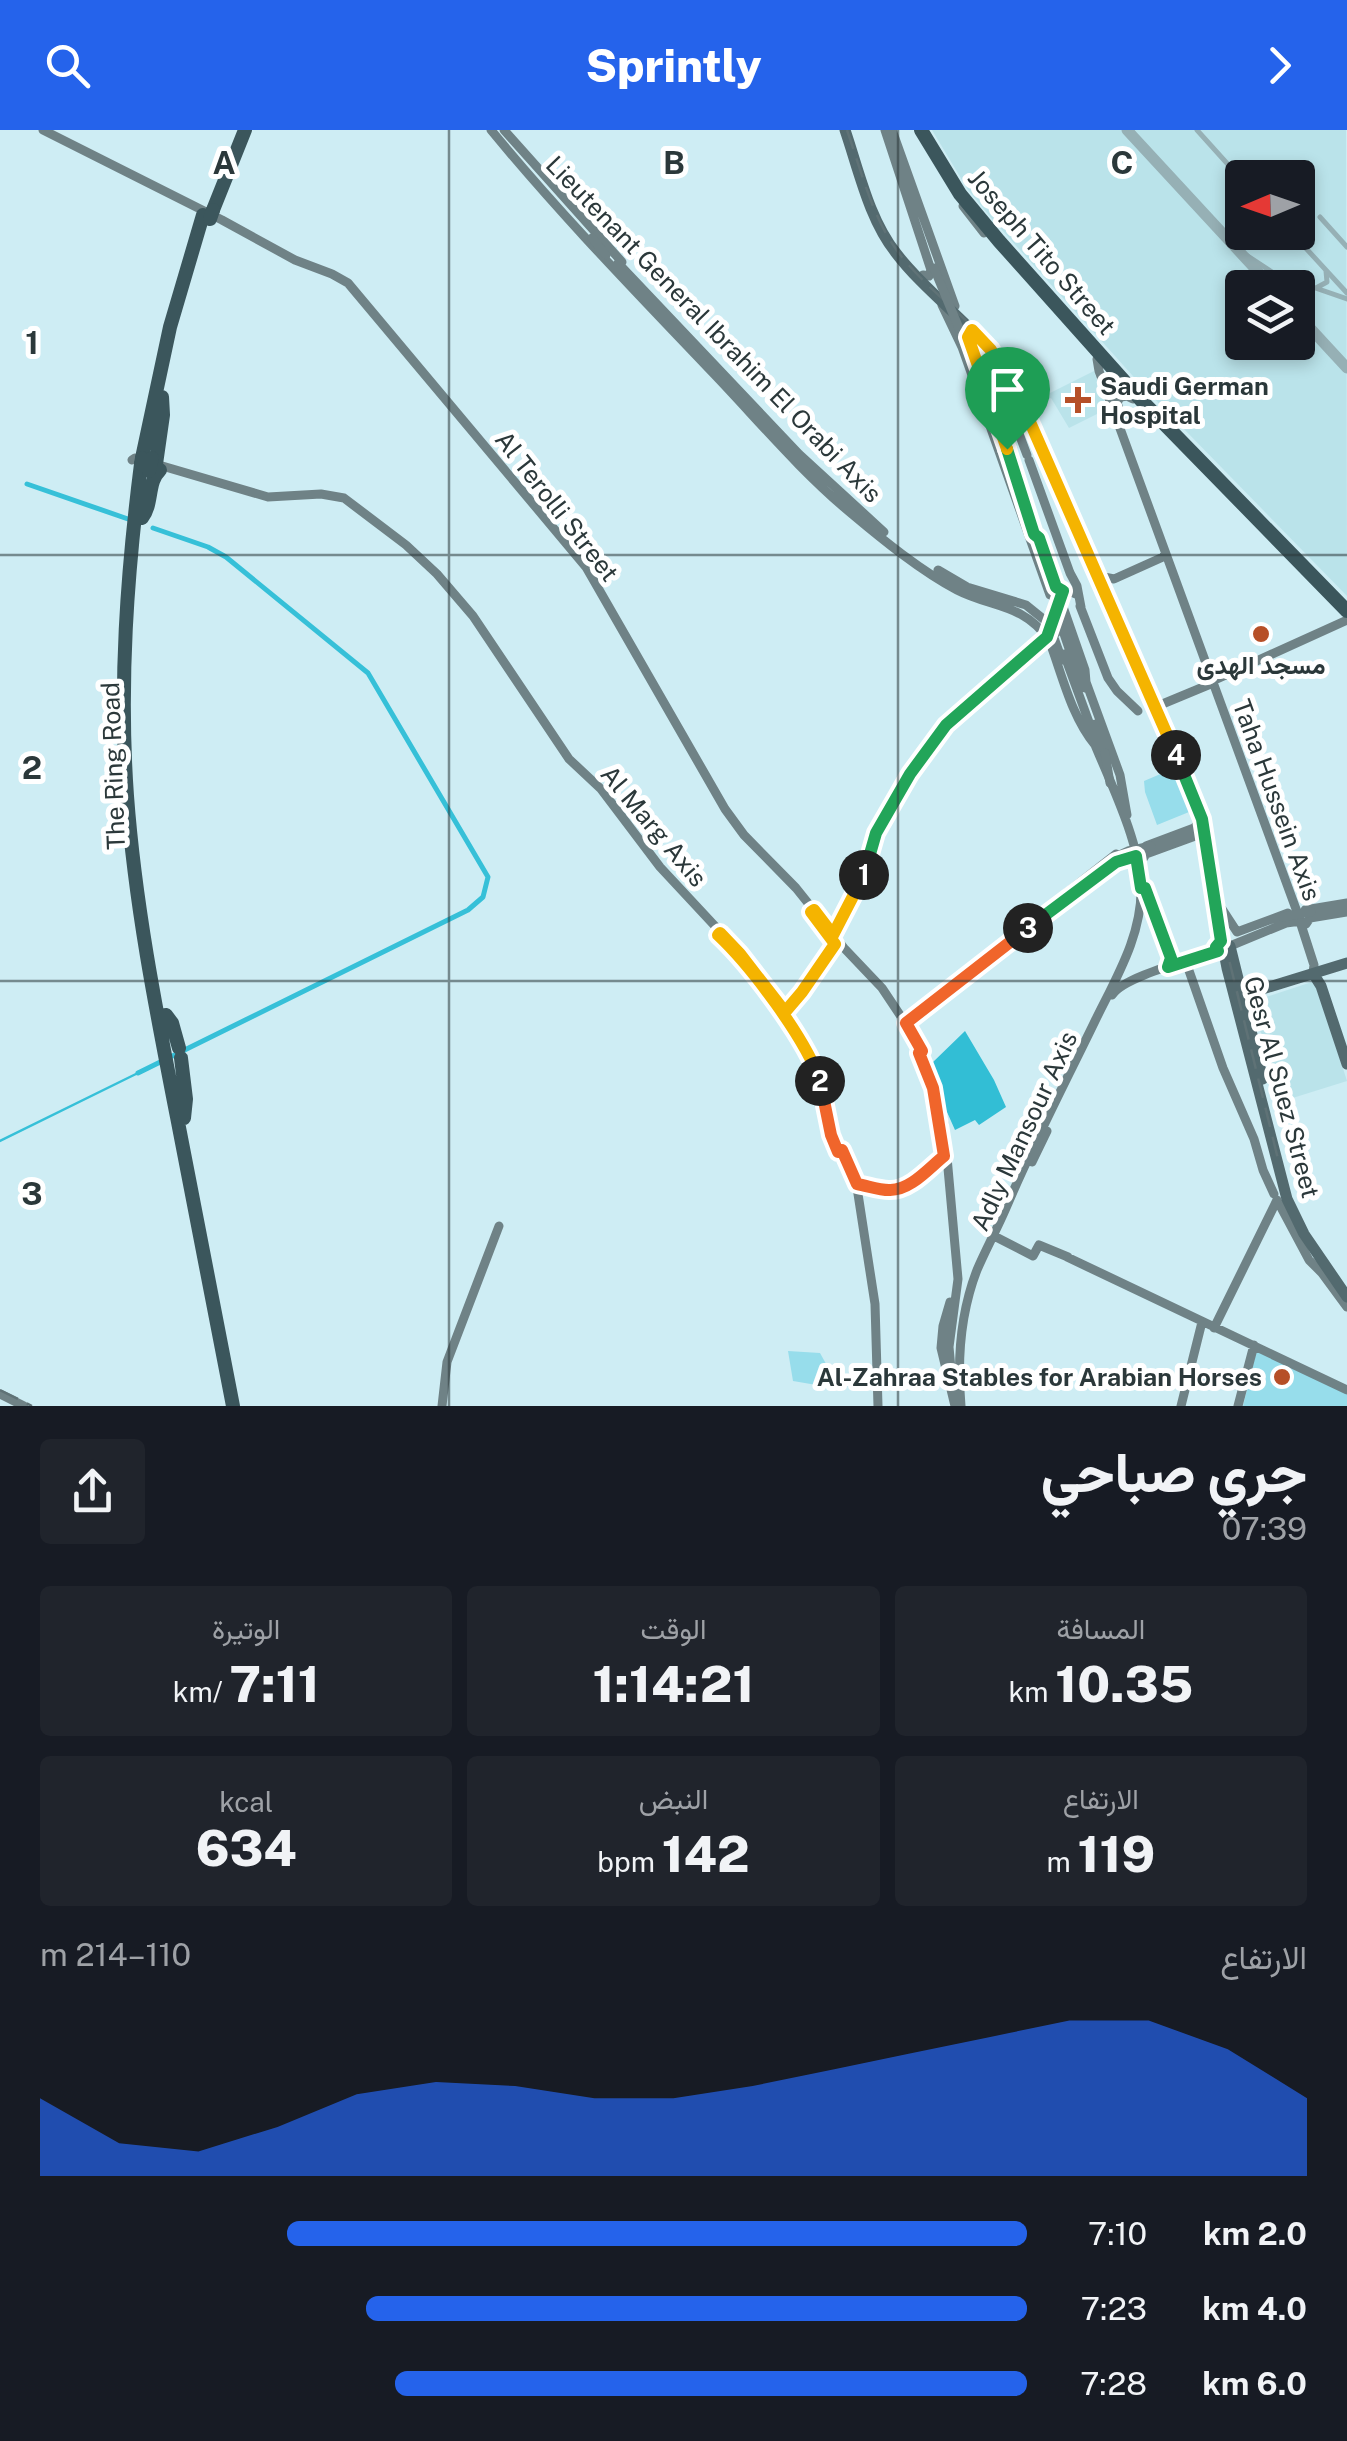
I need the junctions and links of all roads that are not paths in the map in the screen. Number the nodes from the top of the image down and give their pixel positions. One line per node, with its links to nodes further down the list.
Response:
1 (43, 130): 9 (street, Al Terolli Street)
2 (236, 130): 9 (highway, The Ring Road)
3 (244, 130): 9 (highway, The Ring Road)
4 (498, 130): 10 (street, Lieutenant General Ibrahim El Orabi Axis, bridge)
5 (848, 130): 11 (main road, Gesr Al Suez Street)
6 (889, 130): 12 (street)
7 (924, 130): 8 (highway, Joseph Tito Street); 36 (highway, Joseph Tito Street)
8 (948, 177): 17 (street); 22 (highway, Joseph Tito Street)
9 (210, 214): 25 (highway, The Ring Road); 58 (street, Al Terolli Street)
10 (610, 256): 16 (street, Lieutenant General Ibrahim El Orabi Axis); 26 (street); 28 (street, Lieutenant General Ibrahim El Orabi Axis)
11 (908, 264): 12 (main road, Gesr Al Suez Street); 14 (main road, Gesr Al Suez Street)
12 (933, 272): 13 (main road, Gesr Al Suez Street); 13 (street); 14 (street, bridge)
13 (954, 306): 30 (main road, Gesr Al Suez Street)
14 (964, 338): 15 (main road, Gesr Al Suez Street); 24 (street)
15 (984, 342): 18 (main road, Gesr Al Suez Street); 19 (street)
16 (708, 356): 23 (street, Lieutenant General Ibrahim El Orabi Axis); 23 (street)
17 (1097, 359): 20 (street, Taha Hussein Axis); 22 (street)
18 (1003, 366): 19 (main road); 30 (main road, Gesr Al Suez Street)
19 (999, 380): 34 (street)
20 (1105, 384): 21 (street, Taha Hussein Axis); 29 (street, Taha Hussein Axis)
21 (1118, 406): 22 (street); 29 (street, Taha Hussein Axis)
22 (1142, 406): 32 (highway, Joseph Tito Street)
23 (793, 445): 27 (street); 39 (street, Lieutenant General Ibrahim El Orabi Axis)
24 (1004, 451): 35 (street); 35 (street)
25 (146, 463): 56 (street, Al Marg Axis); 66 (highway, The Ring Road)
26 (832, 496): 28 (street); 40 (street)
27 (848, 496)
28 (856, 511): 39 (street, Lieutenant General Ibrahim El Orabi Axis)
29 (1155, 517): 31 (street, Taha Hussein Axis); 41 (street, Taha Hussein Axis)
30 (1076, 520): 33 (main road, Gesr Al Suez Street)
31 (1167, 557): 33 (street); 41 (street, Taha Hussein Axis)
32 (1307, 573): 37 (highway, Joseph Tito Street); 38 (street)
33 (1103, 580): 34 (street); 44 (main road, Gesr Al Suez Street)
34 (1073, 584): 35 (street); 42 (street)
35 (1056, 592): 40 (street); 40 (street); 43 (street, bridge)
36 (1347, 601)
37 (1347, 611)
38 (1347, 619): 41 (street)
39 (1046, 623): 40 (street, Lieutenant General Ibrahim El Orabi Axis, bridge)
40 (1049, 637): 45 (street, Lieutenant General Ibrahim El Orabi Axis); 45 (street); 46 (street, Lieutenant General Ibrahim El Orabi Axis); 58 (street)
41 (1215, 681): 44 (street); 55 (street, Taha Hussein Axis)
42 (1110, 682): 43 (street); 44 (street)
43 (1087, 688): 46 (street); 47 (street)
44 (1159, 711): 48 (main road, Gesr Al Suez Street)
45 (1096, 745): 46 (street, Lieutenant General Ibrahim El Orabi Axis)
46 (1106, 760): 47 (street); 49 (street, Lieutenant General Ibrahim El Orabi Axis); 51 (street, Lieutenant General Ibrahim El Orabi Axis); 51 (street, bridge)
47 (1118, 770): 49 (street)
48 (1190, 780): 50 (main road, Gesr Al Suez Street); 54 (main road, Gesr Al Suez Street)
49 (1128, 822): 51 (street, Lieutenant General Ibrahim El Orabi Axis)
50 (1196, 829): 51 (street); 59 (main road, Gesr Al Suez Street)
51 (1134, 851): 52 (street); 68 (street)
52 (1143, 888): 60 (street); 64 (street, Adly Mansour Axis)
53 (1347, 908): 55 (street)
54 (1222, 909): 57 (street); 59 (main road, Gesr Al Suez Street)
55 (1299, 916): 57 (street); 63 (street, Taha Hussein Axis)
56 (719, 934): 67 (street, Al Marg Axis); 77 (street, Al Marg Axis)
57 (1245, 934): 59 (street)
58 (833, 939): 67 (street); 68 (street, Al Terolli Street)
59 (1222, 945): 60 (street); 61 (street); 65 (main road, Gesr Al Suez Street); 69 (main road, Gesr Al Suez Street)
60 (1169, 962): 61 (street); 64 (street)
61 (1188, 965): 73 (street)
62 (1347, 966): 63 (main road)
63 (1320, 974): 65 (main road); 70 (main road)
64 (1115, 986): 76 (street, Adly Mansour Axis); 76 (street, Adly Mansour Axis)
65 (1252, 998): 69 (main road, Gesr Al Suez Street)
66 (161, 1012): 71 (highway); 71 (highway)
67 (785, 1012): 77 (street, Al Marg Axis)
68 (903, 1023): 78 (street)
69 (1245, 1024): 75 (main road, Gesr Al Suez Street); 79 (main road, Gesr Al Suez Street)
70 (1344, 1048): 72 (main road)
71 (170, 1058): 74 (highway)
72 (1347, 1064)
73 (1229, 1076): 75 (street); 82 (street)
74 (180, 1118): 97 (highway); 97 (highway)
75 (1265, 1140): 79 (main road, Gesr Al Suez Street); 82 (street)
76 (1035, 1147): 83 (street, Adly Mansour Axis); 85 (street, Adly Mansour Axis)
77 (840, 1151): 80 (street, Al Marg Axis); 90 (street, Al Marg Axis)
78 (946, 1162): 80 (street); 89 (street)
79 (1281, 1163): 82 (main road, Gesr Al Suez Street); 87 (main road, Gesr Al Suez Street)
80 (857, 1185): 90 (street, Al Marg Axis)
81 (1009, 1188): 83 (street)
82 (1279, 1200): 87 (main road, Gesr Al Suez Street); 92 (street)
83 (1006, 1208): 94 (street, Adly Mansour Axis)
84 (499, 1226): 98 (street)
85 (996, 1237): 86 (street); 96 (street, Adly Mansour Axis)
86 (1067, 1257): 91 (street); 92 (street)
87 (1344, 1293): 88 (street)
88 (1347, 1307)
89 (949, 1318): 94 (street); 96 (street)
90 (874, 1322): 99 (street, Al Marg Axis)
91 (1202, 1322): 92 (street); 100 (street)
92 (1214, 1328): 93 (street)
93 (1254, 1345): 95 (street); 101 (street)
94 (960, 1382): 96 (street, Adly Mansour Axis)
95 (1347, 1390)
96 (956, 1405)
97 (234, 1406)
98 (442, 1406)
99 (876, 1406)
100 (1181, 1406)
101 (1238, 1406)

